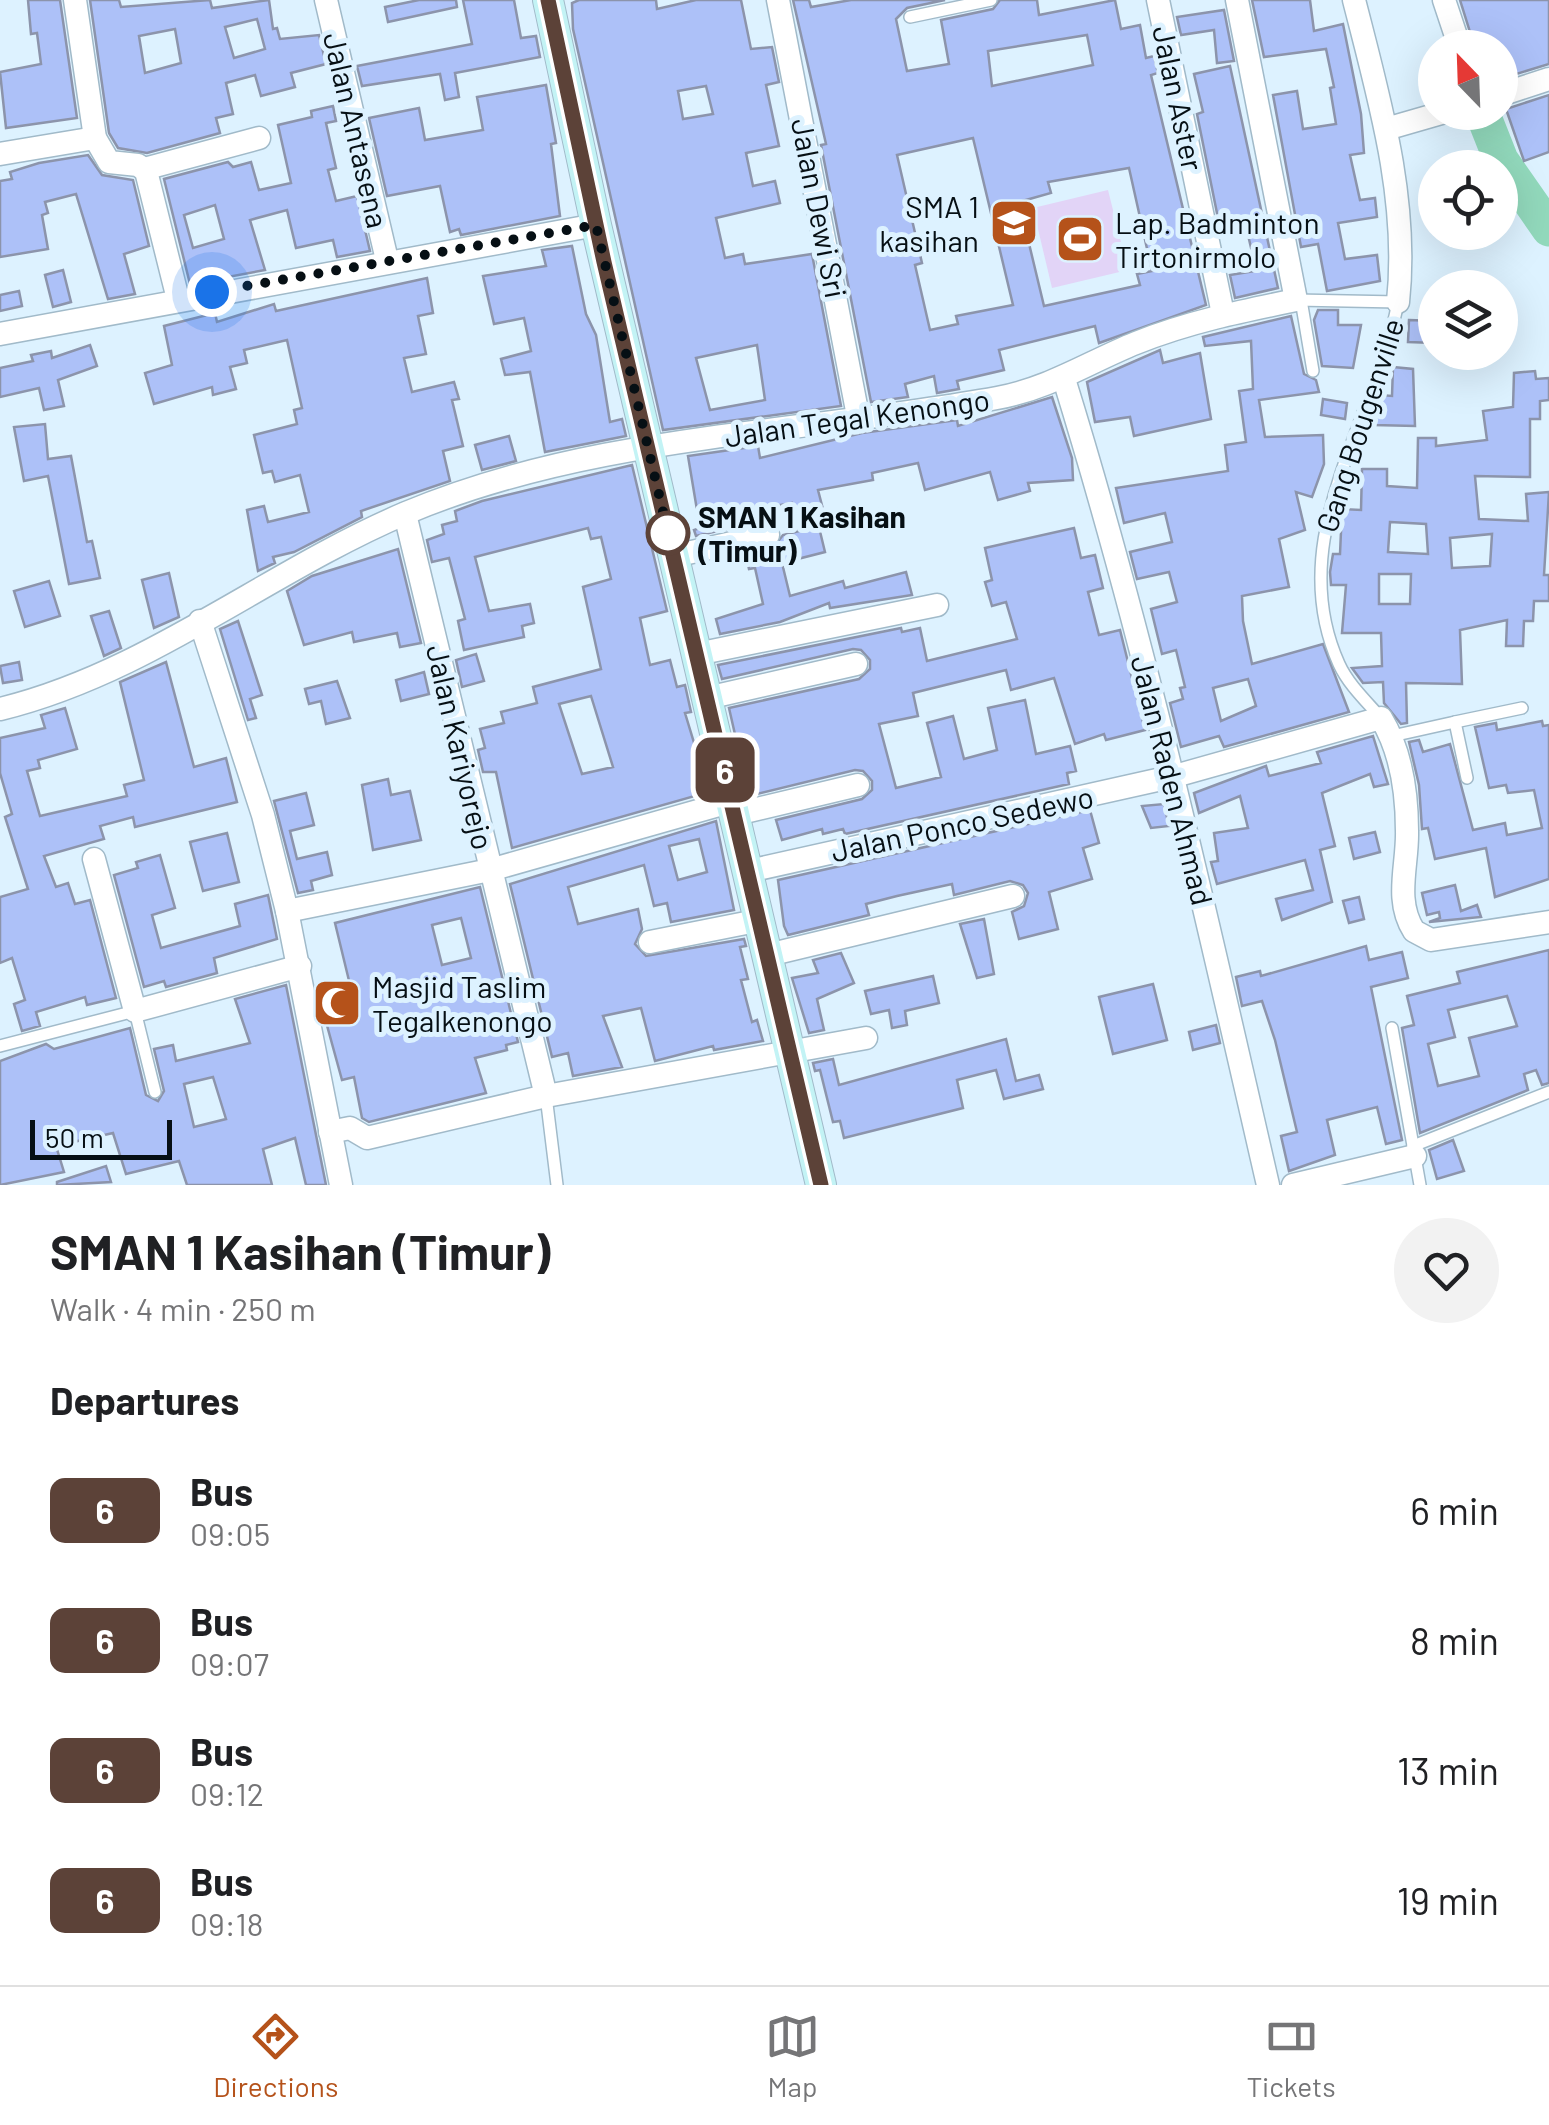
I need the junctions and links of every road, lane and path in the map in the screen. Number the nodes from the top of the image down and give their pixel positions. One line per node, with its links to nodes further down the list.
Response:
1 (75, 0): 16 (street)
2 (326, 0): 21 (street, Jalan Antasena)
3 (548, 0): 20 (street)
4 (778, 0): 29 (street, Jalan Dewi Sri)
5 (991, 0): 10 (lane)
6 (1158, 0): 25 (street, Jalan Aster)
7 (1237, 0): 23 (street)
8 (1354, 0): 15 (street, Gang Bougenville)
9 (1444, 0): 11 (street)
10 (910, 18)
11 (1454, 30)
12 (1549, 79): 13 (street)
13 (1518, 89)
14 (1418, 120): 15 (street)
15 (1386, 129): 24 (street, Gang Bougenville)
16 (95, 138): 18 (street); 19 (street)
17 (259, 138): 19 (street)
18 (0, 154)
19 (144, 168): 22 (street)
20 (596, 225): 21 (street); 30 (street)
21 (387, 260): 22 (street)
22 (178, 298): 26 (street)
23 (1299, 300): 24 (lane); 25 (street, Jalan Tegal Kenongo); 27 (lane)
24 (1388, 302): 42 (lane, Gang Bougenville)
25 (1224, 314): 28 (street, Jalan Tegal Kenongo)
26 (0, 334)
27 (1314, 372)
28 (1064, 379): 29 (street, Jalan Tegal Kenongo); 43 (street, Jalan Raden Ahmad)
29 (858, 416): 30 (street, Jalan Tegal Kenongo)
30 (647, 446): 31 (street); 33 (street)
31 (405, 514): 35 (street); 48 (street, Jalan Kariyorejo)
32 (768, 535): 33 (street)
33 (674, 556): 36 (street)
34 (937, 605): 36 (street)
35 (200, 621): 40 (street); 51 (street)
36 (697, 654): 38 (street)
37 (856, 664): 38 (street)
38 (706, 698): 46 (street)
39 (1522, 708): 41 (lane)
40 (0, 709)
41 (1455, 722): 42 (lane); 44 (lane)
42 (1377, 724): 43 (street, Jalan Ponco Sedewo); 53 (street)
43 (1174, 776): 49 (street, Jalan Ponco Sedewo); 70 (street, Jalan Raden Ahmad)
44 (1467, 778)
45 (858, 784): 46 (street)
46 (735, 807): 48 (street); 49 (street)
47 (94, 859): 57 (street)
48 (490, 870): 51 (street, Jalan Kariyorejo); 64 (street)
49 (749, 870): 52 (street)
50 (1013, 896): 55 (street)
51 (287, 911): 56 (street)
52 (761, 920): 54 (street); 55 (street)
53 (1549, 922)
54 (650, 942)
55 (768, 955): 61 (street)
56 (300, 966): 57 (street); 65 (street)
57 (135, 1011): 60 (lane); 62 (lane)
58 (1392, 1028): 66 (lane)
59 (866, 1038): 61 (street)
60 (0, 1046)
61 (789, 1054): 64 (street); 69 (street)
62 (156, 1092)
63 (1549, 1092): 66 (lane)
64 (546, 1096): 65 (street); 68 (lane)
65 (330, 1132): 67 (street)
66 (1414, 1151): 71 (street); 72 (lane)
67 (340, 1185)
68 (557, 1185)
69 (821, 1185)
70 (1268, 1185)
71 (1292, 1185)
72 (1420, 1185)

